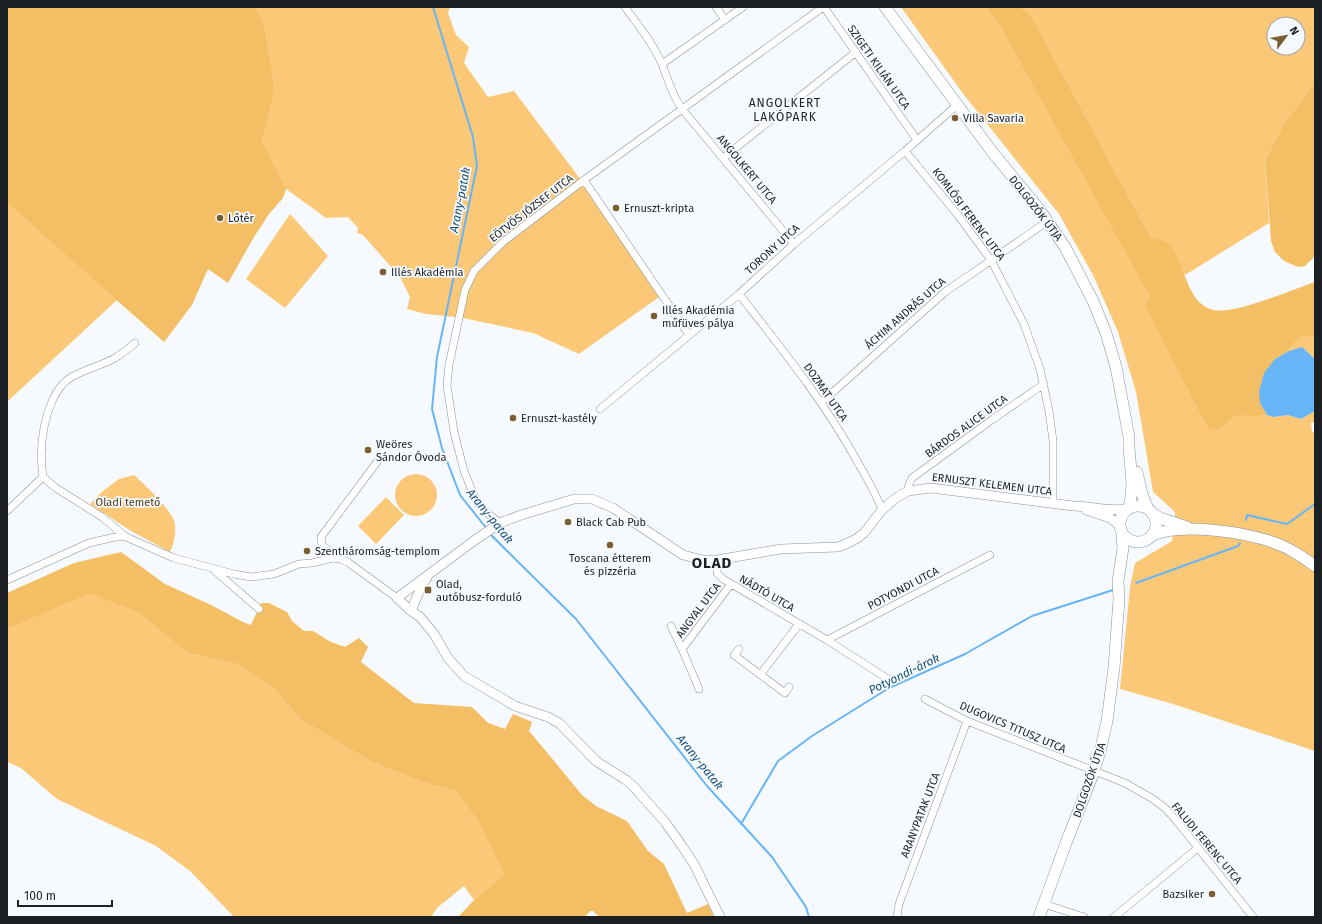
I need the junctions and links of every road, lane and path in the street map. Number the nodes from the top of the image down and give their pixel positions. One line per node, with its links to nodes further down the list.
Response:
1 (625, 7): 8 (street, ANGOLKERT UTCA)
2 (716, 7): 6 (street)
3 (743, 7): 6 (street)
4 (823, 7): 7 (street, SZIGETI KILIÁN UTCA); 10 (street, EÖTVÖS JÓZSEF UTCA)
5 (885, 7): 9 (main road, DOLGOZÓK ÚTJA)
6 (725, 20): 8 (street)
7 (856, 52): 11 (street, SZIGETI KILIÁN UTCA); 13 (street)
8 (662, 64): 10 (street, ANGOLKERT UTCA)
9 (957, 105): 11 (street, TORONY UTCA); 15 (main road, DOLGOZÓK ÚTJA)
10 (682, 109): 13 (street, ANGOLKERT UTCA); 14 (street, EÖTVÖS JÓZSEF UTCA)
11 (917, 140): 12 (street, TORONY UTCA)
12 (905, 151): 16 (street, TORONY UTCA); 17 (street, KOMLÓSI FERENC UTCA)
13 (723, 158): 16 (street, ANGOLKERT UTCA)
14 (584, 180): 19 (street); 34 (street, EÖTVÖS JÓZSEF UTCA)
15 (1048, 221): 17 (street, ÁCHIM ANDRÁS UTCA); 24 (main road, DOLGOZÓK ÚTJA)
16 (794, 244): 18 (street, TORONY UTCA)
17 (991, 260): 21 (street, KOMLÓSI FERENC UTCA); 22 (street, ÁCHIM ANDRÁS UTCA)
18 (739, 294): 19 (street, TORONY UTCA); 22 (street, DOZMAT UTCA)
19 (688, 335): 23 (street, TORONY UTCA)
20 (135, 343): 26 (street)
21 (1044, 384): 27 (street, BÁRDOS ALICE UTCA); 28 (street, KOMLÓSI FERENC UTCA)
22 (822, 402): 31 (street, DOZMAT UTCA)
23 (600, 409)
24 (1129, 437): 30 (main road, DOLGOZÓK ÚTJA); 33 (main road, DOLGOZÓK ÚTJA)
25 (376, 462): 40 (street)
26 (43, 477): 32 (street); 37 (street)
27 (908, 491): 28 (street, ERNUSZT KELEMEN UTCA); 31 (street, ERNUSZT KELEMEN UTCA)
28 (1053, 503): 29 (street, ERNUSZT KELEMEN UTCA)
29 (1073, 506): 30 (street, ERNUSZT KELEMEN UTCA); 35 (street, ERNUSZT KELEMEN UTCA)
30 (1127, 508): 33 (main road); 35 (main road)
31 (882, 510): 41 (street, ERNUSZT KELEMEN UTCA)
32 (7, 511)
33 (1150, 511): 36 (main road); 38 (main road)
34 (498, 525): 41 (street, ERNUSZT KELEMEN UTCA); 44 (street, ERNUSZT KELEMEN UTCA)
35 (1121, 530): 38 (main road); 47 (main road, DOLGOZÓK ÚTJA)
36 (1197, 530): 38 (main road); 42 (main road)
37 (126, 537): 43 (street); 45 (street)
38 (1147, 539): 47 (main road, DOLGOZÓK ÚTJA)
39 (990, 555): 53 (street, POTYONDI UTCA)
40 (333, 558): 43 (street); 48 (street)
41 (717, 560): 46 (street, NÁDTÓ UTCA)
42 (1315, 566)
43 (212, 569): 49 (street)
44 (429, 575): 48 (street, ERNUSZT KELEMEN UTCA); 50 (street)
45 (7, 580)
46 (731, 584): 51 (street, NÁDTÓ UTCA); 54 (street, ANGYAL UTCA)
47 (1119, 590): 62 (main road, DOLGOZÓK ÚTJA)
48 (397, 598): 50 (street)
49 (259, 609)
50 (411, 611): 66 (street)
51 (799, 624): 53 (street, NÁDTÓ UTCA); 56 (street, NÁDTÓ UTCA)
52 (672, 626): 54 (street, ANGYAL UTCA)
53 (827, 640): 57 (street, NÁDTÓ UTCA)
54 (682, 649): 59 (street, ANGYAL UTCA)
55 (738, 649): 56 (street)
56 (760, 675): 58 (street)
57 (888, 680)
58 (789, 687)
59 (699, 689)
60 (925, 700): 61 (street, DUGOVICS TITUSZ UTCA)
61 (967, 721): 62 (street, DUGOVICS TITUSZ UTCA); 67 (street, ARANYPATAK UTCA)
62 (1094, 772): 63 (street, FALUDI FERENC UTCA); 64 (main road, DOLGOZÓK ÚTJA)
63 (1198, 848): 65 (street); 70 (street, FALUDI FERENC UTCA)
64 (1044, 904): 68 (main road, DOLGOZÓK ÚTJA); 69 (street)
65 (1118, 916)
66 (720, 917)
67 (897, 917)
68 (1039, 917)
69 (1084, 917)
70 (1253, 917)

